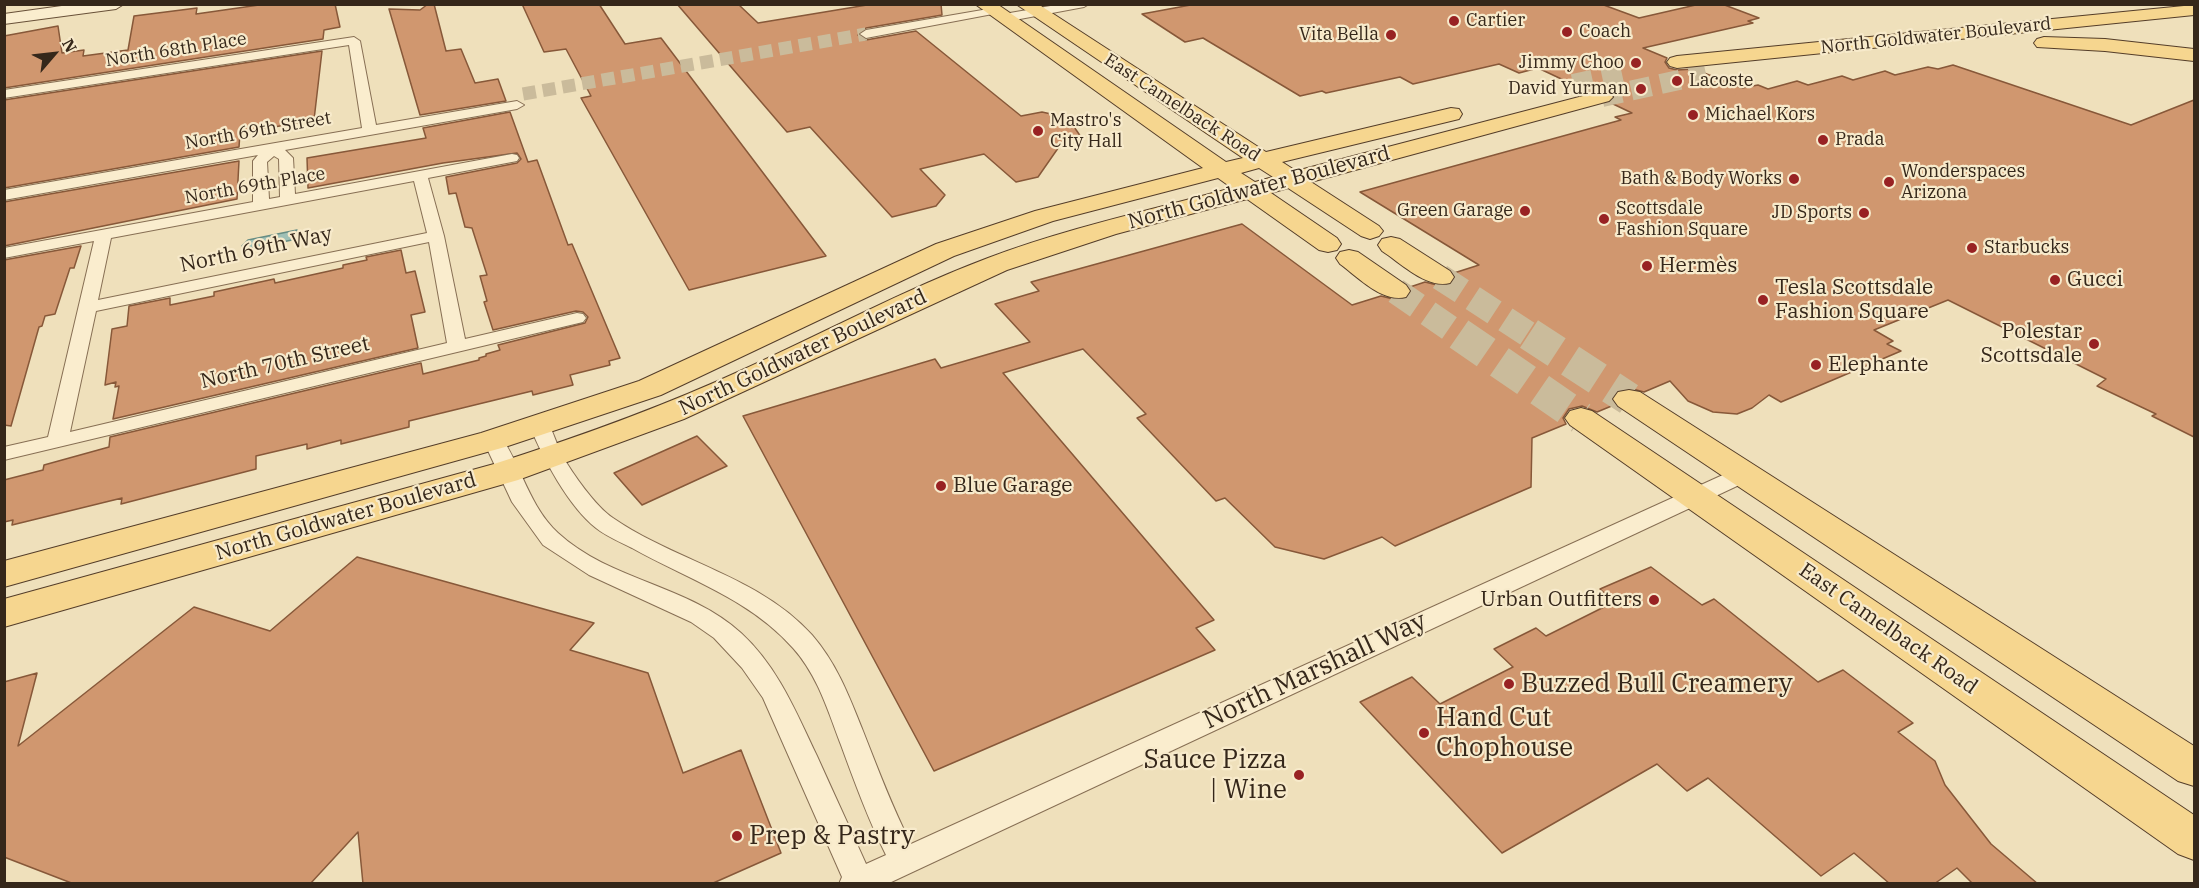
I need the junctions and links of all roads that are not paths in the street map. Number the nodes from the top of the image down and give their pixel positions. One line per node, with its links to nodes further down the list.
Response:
1 (116, 4): 6 (street)
2 (1084, 4): 3 (street)
3 (1031, 9): 5 (street); 20 (main road, East Camelback Road)
4 (2194, 10): 7 (main road, North Goldwater Boulevard)
5 (994, 11): 9 (street); 21 (main road, East Camelback Road)
6 (4, 19)
7 (2097, 20): 8 (main road); 11 (main road, North Goldwater Boulevard)
8 (2170, 31)
9 (866, 34)
10 (2194, 56): 12 (main road, North Goldwater Boulevard)
11 (1677, 62)
12 (1706, 74)
13 (4, 94): 17 (street, North 68th Place)
14 (1544, 102): 14 (main road, North Goldwater Boulevard); 23 (main road, North Goldwater Boulevard)
15 (517, 105): 17 (street, North 69th Street)
16 (1473, 108): 20 (main road, North Goldwater Boulevard)
17 (370, 131): 18 (street, North 69th Street)
18 (273, 148): 25 (street, North 69th Street); 26 (street); 27 (street)
19 (512, 158): 22 (street, North 69th Place)
20 (1263, 160): 21 (main road, North Goldwater Boulevard); 23 (main road, East Camelback Road)
21 (1221, 170): 24 (main road, East Camelback Road); 40 (main road, North Goldwater Boulevard)
22 (420, 176): 26 (street, North 69th Place); 29 (street)
23 (1292, 180): 24 (main road, North Goldwater Boulevard); 31 (main road, East Camelback Road)
24 (1251, 191): 32 (main road, East Camelback Road); 40 (main road, North Goldwater Boulevard)
25 (4, 195)
26 (288, 200): 27 (street, North 69th Place)
27 (261, 205): 28 (street, North 69th Place)
28 (104, 234): 30 (street, North 69th Place); 33 (street)
29 (436, 236): 33 (street, North 69th Way); 35 (street)
30 (4, 253)
31 (1440, 277)
32 (1396, 291)
33 (86, 308): 39 (street)
34 (577, 318): 35 (street, North 70th Street)
35 (457, 347): 39 (street, North 70th Street)
36 (1629, 399): 43 (main road)
37 (1581, 418): 44 (main road, East Camelback Road)
38 (493, 440): 40 (main road, North Goldwater Boulevard); 42 (street); 45 (main road, North Goldwater Boulevard)
39 (58, 441): 41 (street, North 70th Street)
40 (546, 441): 42 (main road, North Goldwater Boulevard); 49 (street)
41 (4, 454)
42 (506, 472): 46 (main road, North Goldwater Boulevard); 50 (street)
43 (1744, 474): 44 (street, North Marshall Way); 47 (main road)
44 (1695, 496): 48 (main road, East Camelback Road); 49 (street, North Marshall Way)
45 (4, 574)
46 (4, 613)
47 (2194, 768)
48 (2194, 840)
49 (904, 861): 50 (street, North Marshall Way)
50 (856, 882)

